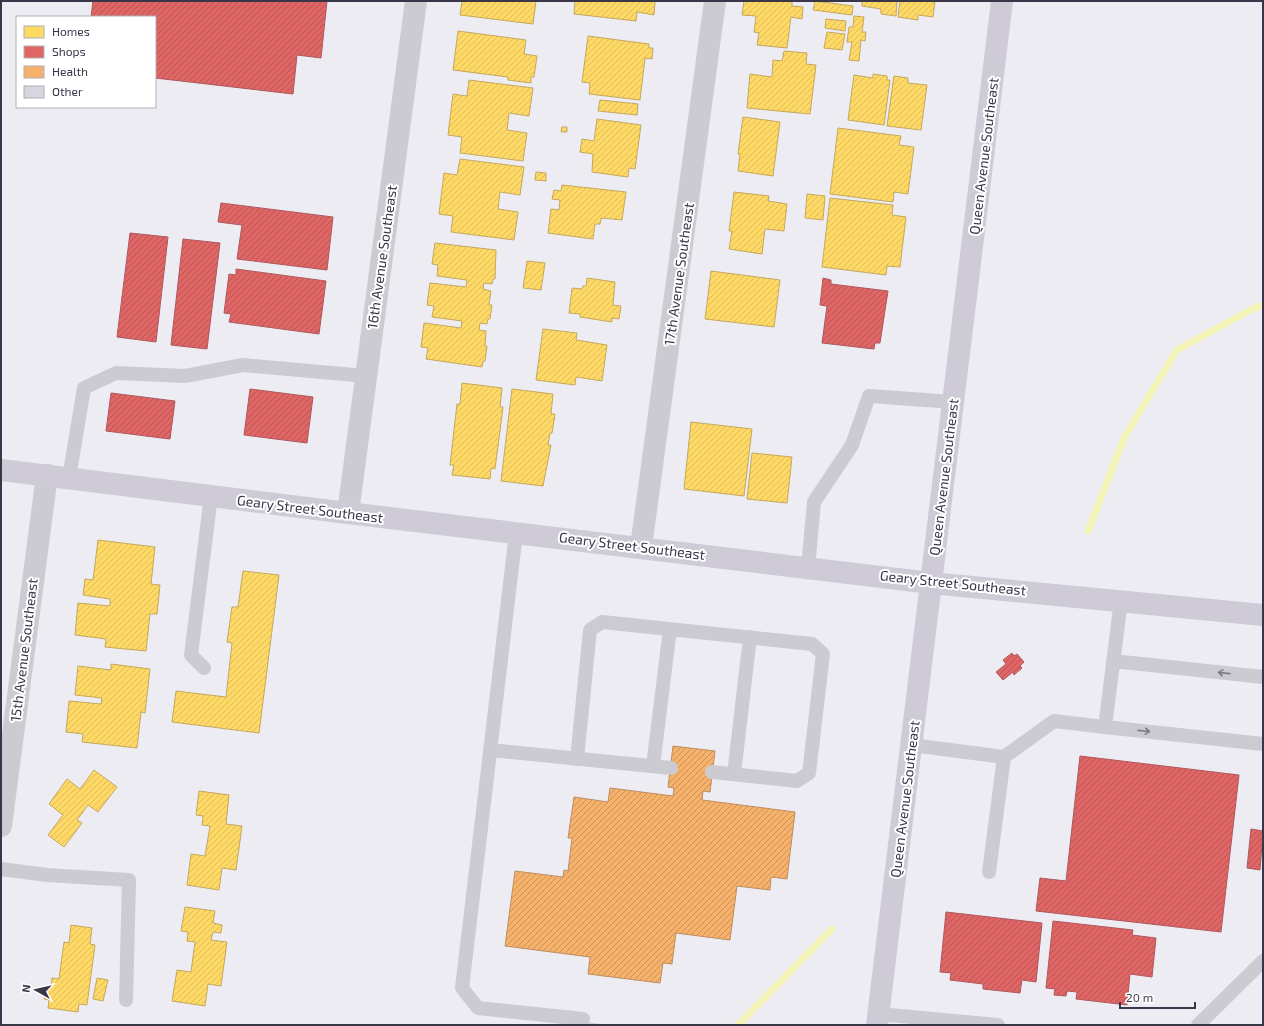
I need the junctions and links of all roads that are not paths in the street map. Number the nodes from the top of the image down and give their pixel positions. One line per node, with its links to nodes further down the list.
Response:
1 (416, 1): 4 (street, 16th Avenue Southeast)
2 (715, 1): 12 (street, 17th Avenue Southeast)
3 (1002, 1): 5 (main road, Queen Avenue Southeast)
4 (366, 376): 8 (lane); 10 (street, 16th Avenue Southeast)
5 (954, 402): 13 (lane); 14 (main road, Queen Avenue Southeast)
6 (1, 470): 7 (main road, Geary Street Southeast)
7 (47, 475): 8 (main road, Geary Street Southeast); 32 (street, 15th Avenue Southeast)
8 (69, 478): 9 (main road, Geary Street Southeast)
9 (211, 496): 10 (main road, Geary Street Southeast); 20 (lane)
10 (348, 513): 11 (main road, Geary Street Southeast)
11 (516, 533): 12 (main road, Geary Street Southeast); 25 (lane)
12 (641, 547): 13 (main road, Geary Street Southeast)
13 (808, 568): 14 (main road, Geary Street Southeast)
14 (931, 583): 15 (main road, Geary Street Southeast); 24 (main road, Queen Avenue Southeast)
15 (1120, 600): 16 (main road, Geary Street Southeast); 19 (lane)
16 (1263, 615)
17 (670, 629): 18 (lane); 27 (lane); 28 (lane)
18 (750, 637): 31 (lane); 31 (lane)
19 (1113, 661): 21 (lane, one-way to 19); 22 (lane)
20 (204, 668)
21 (1263, 677)
22 (1105, 727): 23 (lane, one-way to 23); 26 (lane)
23 (1263, 744)
24 (912, 745): 26 (lane); 38 (main road, Queen Avenue Southeast)
25 (490, 750): 27 (lane); 37 (lane)
26 (1004, 757): 34 (lane)
27 (576, 758): 28 (lane)
28 (653, 766): 29 (lane)
29 (670, 768)
30 (712, 772): 31 (lane)
31 (734, 774)
32 (1, 826)
33 (1, 869): 36 (lane)
34 (989, 872)
35 (1263, 962): 40 (lane)
36 (126, 1000)
37 (583, 1019)
38 (878, 1019): 39 (lane)
39 (998, 1025)
40 (1198, 1025)

